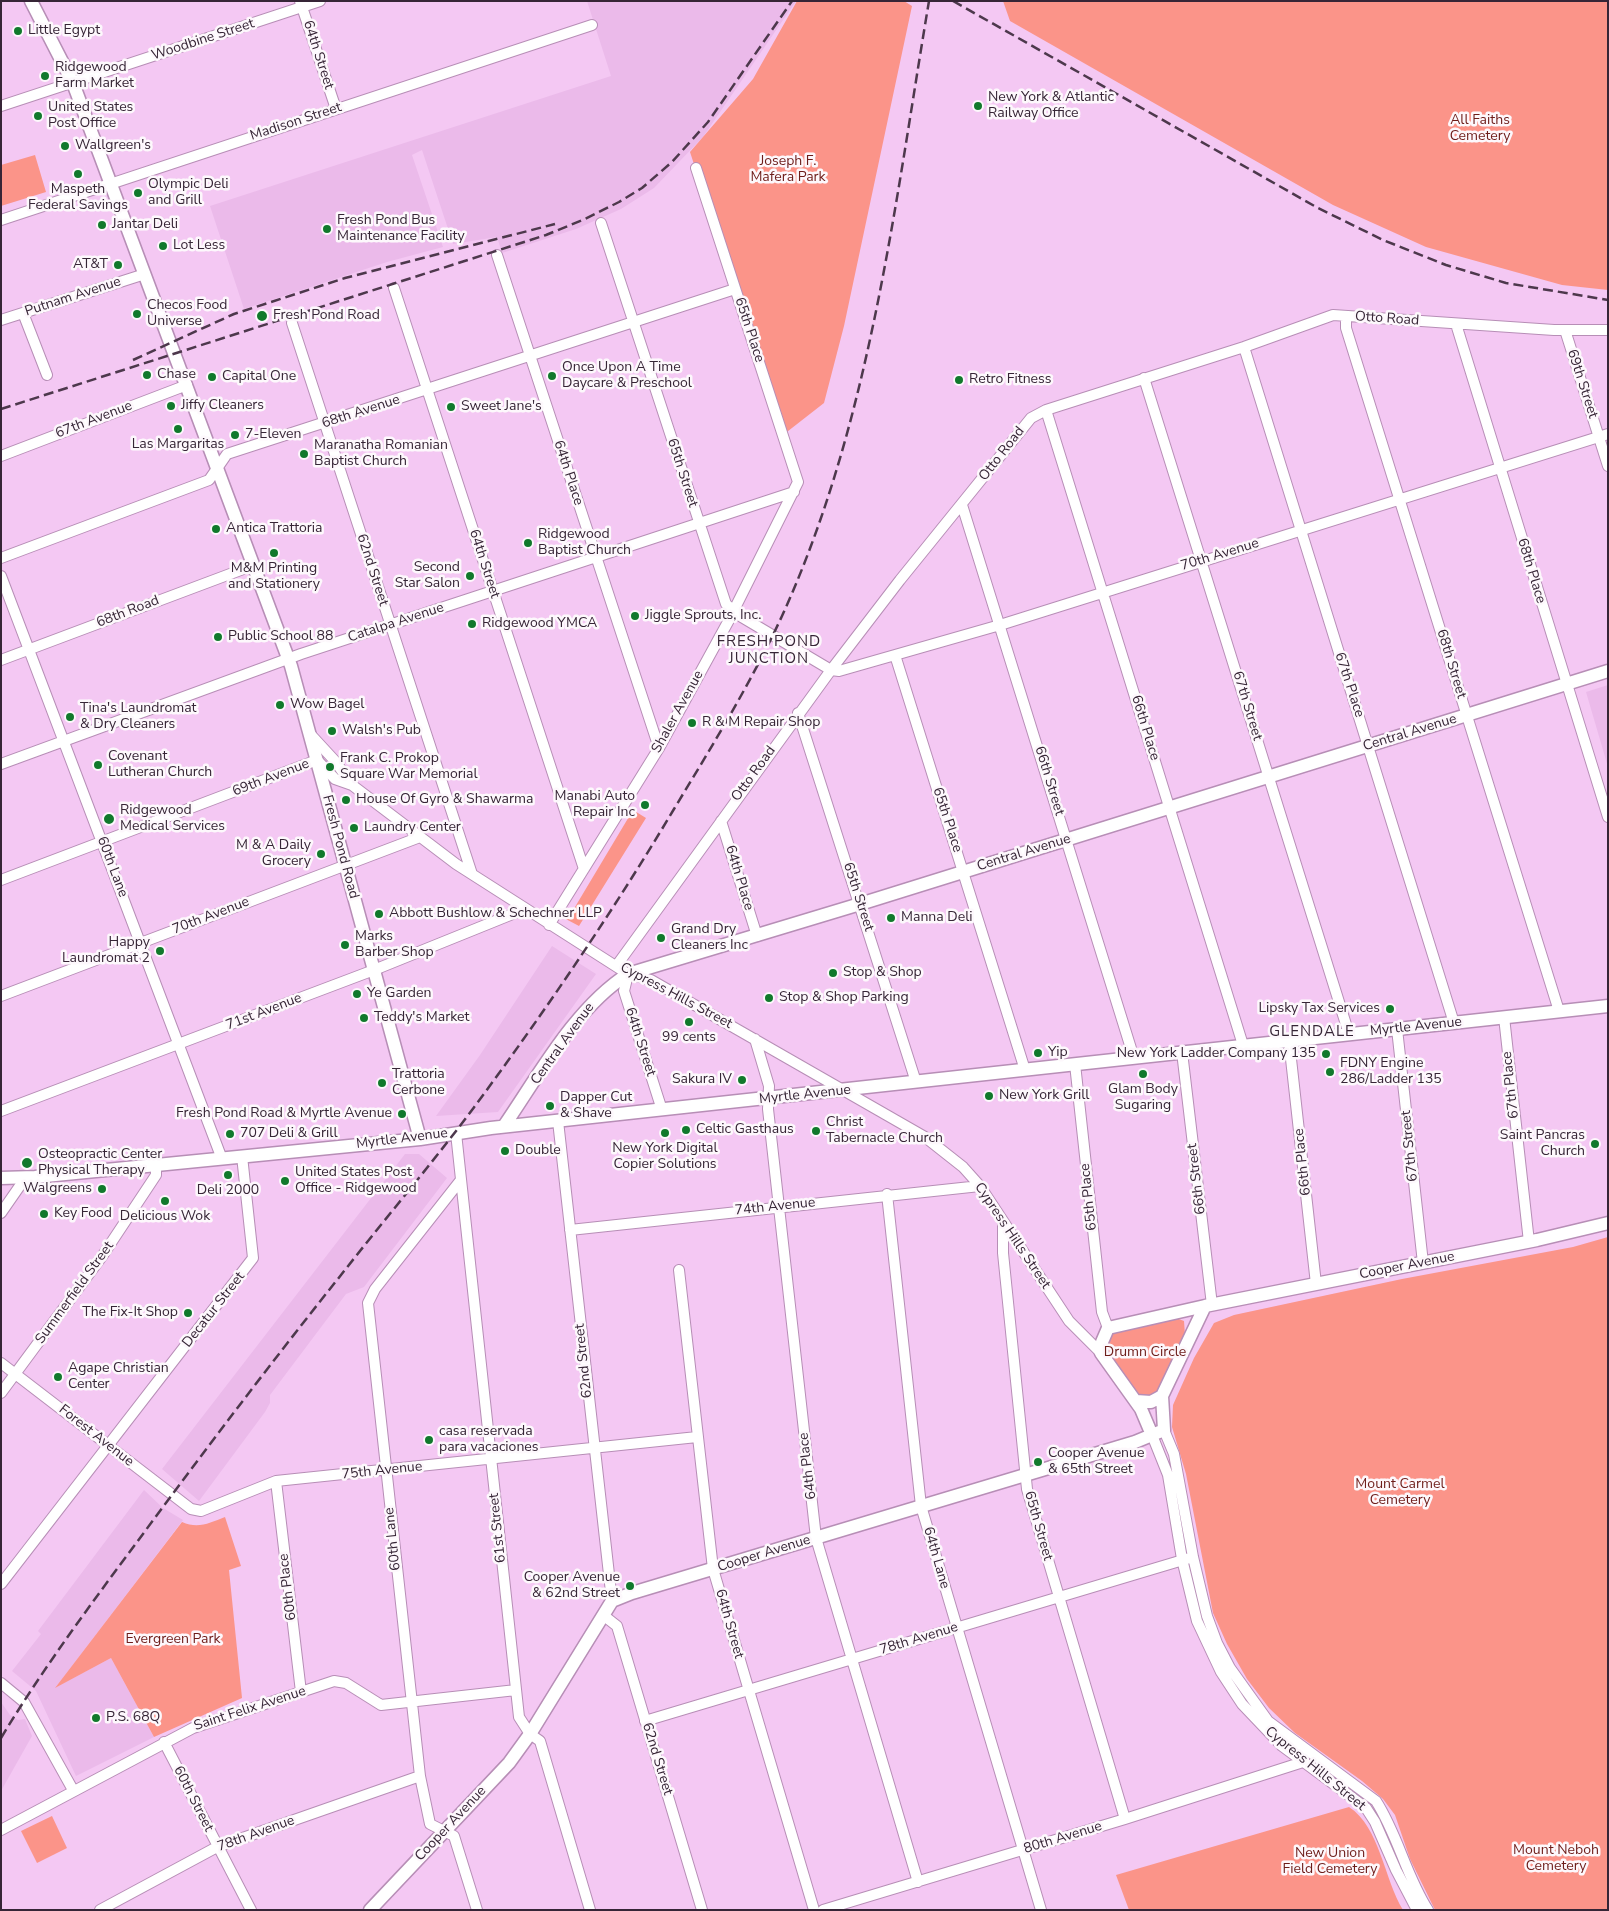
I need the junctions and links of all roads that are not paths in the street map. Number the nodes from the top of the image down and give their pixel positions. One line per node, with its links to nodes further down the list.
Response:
1 (31, 1): 5 (main road, Fresh Pond Road)
2 (320, 1): 3 (street, Woodbine Street)
3 (301, 4): 5 (street, Woodbine Street); 7 (street, 64th Street)
4 (592, 25): 7 (street, Madison Street)
5 (73, 84): 6 (street, Woodbine Street); 9 (main road, Fresh Pond Road)
6 (1, 106)
7 (336, 109): 9 (street, Madison Street)
8 (696, 168): 15 (street, 65th Place)
9 (111, 184): 10 (street, Madison Street); 13 (main road, Fresh Pond Road)
10 (1, 220)
11 (601, 223): 20 (street, 65th Street)
12 (497, 254): 25 (street, 64th Place)
13 (145, 274): 16 (street, Putnam Avenue); 28 (main road, Fresh Pond Road)
14 (394, 288): 29 (street, 64th Street)
15 (735, 289): 20 (street, 68th Avenue); 37 (street, 65th Place)
16 (23, 313): 18 (street, Putnam Avenue); 26 (street)
17 (1346, 316): 21 (street, Otto Road); 24 (street, Otto Road); 38 (street, 68th Street)
18 (1, 320)
19 (292, 323): 31 (street, 62nd Street)
20 (633, 323): 25 (street, 68th Avenue); 40 (street, 65th Street)
21 (1456, 324): 22 (street, Otto Road); 36 (street, 68th Place)
22 (1565, 330): 23 (street, Otto Road); 32 (street, 69th Street)
23 (1608, 330)
24 (1244, 347): 27 (street, Otto Road); 41 (street, 67th Place)
25 (530, 356): 29 (street, 68th Avenue); 43 (street, 64th Place)
26 (47, 375)
27 (1144, 378): 30 (street, Otto Road); 44 (street, 67th Street)
28 (187, 385): 33 (street, 67th Avenue); 35 (main road, Fresh Pond Road)
29 (428, 390): 31 (street, 68th Avenue); 47 (street, 64th Street)
30 (1046, 410): 39 (street, Otto Road); 48 (street, 66th Place)
31 (325, 424): 35 (street, 68th Avenue); 50 (street, 62nd Street)
32 (1603, 435): 34 (street, 69th Street); 36 (street, 70th Avenue)
33 (1, 456)
34 (1608, 466)
35 (218, 467): 42 (street, 68th Avenue); 45 (main road, Fresh Pond Road)
36 (1498, 468): 38 (street, 70th Avenue); 58 (street, 68th Place)
37 (794, 492): 40 (street, Catalpa Avenue); 49 (street, Shaler Avenue)
38 (1400, 498): 41 (street, 70th Avenue); 60 (street, 68th Street)
39 (962, 505): 51 (street, 66th Street); 56 (street, Otto Road)
40 (699, 524): 43 (street, Catalpa Avenue); 49 (street, 65th Street)
41 (1300, 530): 44 (street, 70th Avenue); 63 (street, 67th Place)
42 (1, 558)
43 (596, 558): 47 (street, Catalpa Avenue); 64 (street, 64th Place)
44 (1202, 561): 48 (street, 70th Avenue); 67 (street, 67th Street)
45 (254, 564): 52 (street, 68th Road); 54 (main road, Fresh Pond Road)
46 (1, 576): 52 (street, 60th Lane)
47 (493, 592): 50 (street, Catalpa Avenue); 76 (street, 64th Street)
48 (1102, 592): 51 (street, 70th Avenue); 69 (street, 66th Place)
49 (734, 611): 56 (street, 65th Street); 64 (street, Shaler Avenue)
50 (390, 625): 54 (street, Catalpa Avenue); 78 (street, 62nd Street)
51 (1000, 625): 53 (street, 70th Avenue); 73 (street, 66th Street)
52 (29, 649): 55 (street, 68th Road); 62 (street, 60th Lane)
53 (895, 655): 56 (street, 70th Avenue); 77 (street, 65th Place)
54 (288, 658): 61 (main road, Fresh Pond Road); 62 (street, Catalpa Avenue)
55 (1, 660)
56 (831, 670): 59 (street, Otto Road)
57 (1608, 671): 58 (main road, Central Avenue)
58 (1566, 684): 60 (main road, Central Avenue); 70 (street, 68th Place)
59 (798, 713): 71 (street, Otto Road); 80 (street, 65th Street)
60 (1467, 715): 63 (main road, Central Avenue); 90 (street, 68th Street)
61 (309, 732): 65 (main road, Fresh Pond Road); 68 (street, Cypress Hills Street)
62 (64, 741): 66 (street, Catalpa Avenue); 74 (street, 60th Lane)
63 (1368, 746): 67 (main road, Central Avenue); 92 (street, 67th Place)
64 (659, 748): 76 (street, Shaler Avenue)
65 (317, 760): 68 (street, Cypress Hills Street); 74 (street, 69th Avenue); 75 (main road, Fresh Pond Road)
66 (1, 764)
67 (1269, 777): 69 (main road, Central Avenue); 94 (street, 67th Street)
68 (352, 784): 72 (street, Cypress Hills Street)
69 (1170, 808): 73 (main road, Central Avenue); 98 (street, 66th Place)
70 (1608, 817)
71 (720, 821): 83 (street, 64th Place); 85 (street, Otto Road)
72 (420, 837): 75 (street, 70th Avenue); 78 (street, Cypress Hills Street)
73 (1067, 840): 77 (main road, Central Avenue); 100 (street, 66th Street)
74 (102, 842): 79 (street, 69th Avenue); 84 (street, 60th Lane)
75 (345, 865): 84 (street, 70th Avenue); 86 (main road, Fresh Pond Road)
76 (584, 869): 82 (street, Shaler Avenue)
77 (964, 872): 80 (main road, Central Avenue); 102 (street, 65th Place)
78 (472, 874): 81 (street, Cypress Hills Street)
79 (1, 880)
80 (860, 904): 83 (main road, Central Avenue); 103 (street, 65th Street)
81 (525, 909): 82 (street, Cypress Hills Street); 86 (street, 71st Avenue)
82 (549, 925): 85 (street, Cypress Hills Street)
83 (757, 936): 87 (main road, Central Avenue)
84 (140, 943): 88 (street, 70th Avenue); 97 (street, 60th Lane)
85 (617, 966): 87 (street, Cypress Hills Street)
86 (374, 970): 97 (street, 71st Avenue); 111 (main road, Fresh Pond Road)
87 (628, 974): 95 (street, Cypress Hills Street); 106 (street, 64th Street); 109 (main road, Central Avenue)
88 (1, 996)
89 (1607, 1006): 90 (main road, Myrtle Avenue)
90 (1559, 1011): 91 (main road, Myrtle Avenue)
91 (1504, 1017): 92 (main road, Myrtle Avenue); 125 (street, 67th Place)
92 (1454, 1023): 93 (main road, Myrtle Avenue)
93 (1397, 1029): 94 (main road, Myrtle Avenue); 126 (street, 67th Street)
94 (1349, 1034): 96 (main road, Myrtle Avenue)
95 (755, 1039): 104 (street, Cypress Hills Street); 105 (street, 64th Place)
96 (1289, 1041): 98 (main road, Myrtle Avenue); 128 (street, 66th Place)
97 (178, 1044): 107 (street, 71st Avenue); 113 (street, 60th Lane)
98 (1243, 1045): 99 (main road, Myrtle Avenue)
99 (1182, 1052): 100 (main road, Myrtle Avenue); 129 (street, 66th Street)
100 (1134, 1058): 101 (main road, Myrtle Avenue)
101 (1075, 1064): 102 (main road, Myrtle Avenue); 130 (street, 65th Place)
102 (1025, 1070): 103 (main road, Myrtle Avenue)
103 (916, 1082): 104 (main road, Myrtle Avenue)
104 (844, 1090): 105 (main road, Myrtle Avenue); 118 (street, Cypress Hills Street)
105 (768, 1099): 106 (main road, Myrtle Avenue); 120 (street, 64th Place)
106 (662, 1110): 108 (main road, Myrtle Avenue)
107 (1, 1111)
108 (558, 1121): 109 (main road, Myrtle Avenue); 124 (street, 62nd Street)
109 (504, 1126): 110 (main road, Myrtle Avenue)
110 (456, 1132): 111 (main road, Myrtle Avenue); 117 (street, 61st Street)
111 (420, 1139): 112 (main road, Myrtle Avenue)
112 (242, 1156): 113 (main road, Myrtle Avenue); 139 (street, Decatur Street)
113 (222, 1158): 114 (main road, Myrtle Avenue)
114 (156, 1164): 116 (main road, Myrtle Avenue); 133 (street, Summerfield Street)
115 (1, 1178): 116 (main road, Myrtle Avenue)
116 (26, 1178): 121 (street)
117 (460, 1181): 141 (street, 61st Street); 142 (street, 60th Lane)
118 (980, 1186): 119 (street, 74th Avenue); 122 (street, Cypress Hills Street)
119 (887, 1194): 120 (street, 74th Avenue); 145 (street, 64th Lane)
120 (779, 1207): 124 (street, 74th Avenue); 147 (street, 64th Place)
121 (1, 1214)
122 (1003, 1223): 131 (street, Cypress Hills Street); 143 (street, 65th Street)
123 (1608, 1223): 125 (main road, Cooper Avenue)
124 (570, 1230): 140 (street, 62nd Street)
125 (1529, 1242): 126 (main road, Cooper Avenue)
126 (1423, 1263): 128 (main road, Cooper Avenue)
127 (678, 1270): 138 (street, 64th Street)
128 (1316, 1284): 129 (main road, Cooper Avenue)
129 (1208, 1305): 130 (main road, Cooper Avenue); 135 (main road)
130 (1108, 1328): 131 (main road)
131 (1101, 1352): 136 (main road, Cypress Hills Street)
132 (1, 1363): 133 (street, Forest Avenue)
133 (15, 1374): 134 (street, Summerfield Street); 139 (street, Forest Avenue)
134 (1, 1393)
135 (1162, 1396): 136 (main road); 137 (main road)
136 (1136, 1401): 137 (main road, Cypress Hills Street)
137 (1158, 1432): 143 (main road, Cooper Avenue); 148 (street, Cypress Hills Street)
138 (697, 1437): 140 (street, 75th Avenue); 149 (street, 64th Street)
139 (108, 1446): 146 (street, Forest Avenue); 150 (street, Decatur Street)
140 (594, 1448): 141 (street, 75th Avenue); 152 (street, 62nd Street)
141 (491, 1459): 142 (street, 75th Avenue); 157 (street, 61st Street)
142 (386, 1471): 144 (street, 75th Avenue); 160 (street, 60th Lane)
143 (1025, 1475): 145 (main road, Cooper Avenue); 151 (street, 65th Street)
144 (276, 1481): 146 (street, 75th Avenue); 159 (street, 60th Place)
145 (921, 1506): 147 (main road, Cooper Avenue); 154 (street, 64th Lane)
146 (191, 1509)
147 (816, 1538): 149 (main road, Cooper Avenue); 155 (street, 64th Place)
148 (1187, 1558): 151 (street, 78th Avenue); 164 (street, Cypress Hills Street); 183 (street, Cypress Hills Street)
149 (713, 1569): 152 (main road, Cooper Avenue); 158 (street, 64th Street)
150 (1, 1584)
151 (1059, 1596): 154 (street, 78th Avenue); 167 (street, 65th Street)
152 (612, 1601): 153 (main road, Cooper Avenue)
153 (603, 1615): 161 (street, 62nd Street); 162 (main road, Cooper Avenue)
154 (956, 1628): 155 (street, 78th Avenue); 171 (street, 64th Lane)
155 (852, 1659): 158 (street, 78th Avenue); 172 (street, 64th Place)
156 (1, 1683): 166 (street)
157 (516, 1690): 160 (street, Saint Felix Avenue); 162 (street, 61st Street)
158 (749, 1690): 161 (street, 78th Avenue); 179 (street, 64th Street)
159 (301, 1692): 160 (street, Saint Felix Avenue); 163 (street, Saint Felix Avenue)
160 (411, 1702): 165 (street, 60th Lane)
161 (645, 1721): 178 (street, 62nd Street)
162 (530, 1734): 169 (main road, Cooper Avenue); 177 (street, 61st Street)
163 (164, 1742): 166 (street, Saint Felix Avenue); 170 (street, 60th Street)
164 (1303, 1762): 167 (street, 80th Avenue); 182 (street, Cypress Hills Street)
165 (420, 1776): 169 (street, 60th Lane); 170 (street, 78th Avenue)
166 (73, 1790): 168 (street, Saint Felix Avenue)
167 (1125, 1819): 171 (street, 80th Avenue)
168 (1, 1830)
169 (444, 1831): 175 (main road, Cooper Avenue); 176 (street, 60th Lane)
170 (217, 1847): 173 (street, 78th Avenue); 174 (street, 60th Street)
171 (1022, 1850): 172 (street, 80th Avenue); 181 (street, 64th Lane)
172 (918, 1882): 180 (street, 80th Avenue)
173 (100, 1910)
174 (252, 1910)
175 (370, 1910)
176 (477, 1910)
177 (590, 1910)
178 (702, 1910)
179 (814, 1910)
180 (823, 1910)
181 (1041, 1910)
182 (1417, 1910)
183 (1428, 1910)

